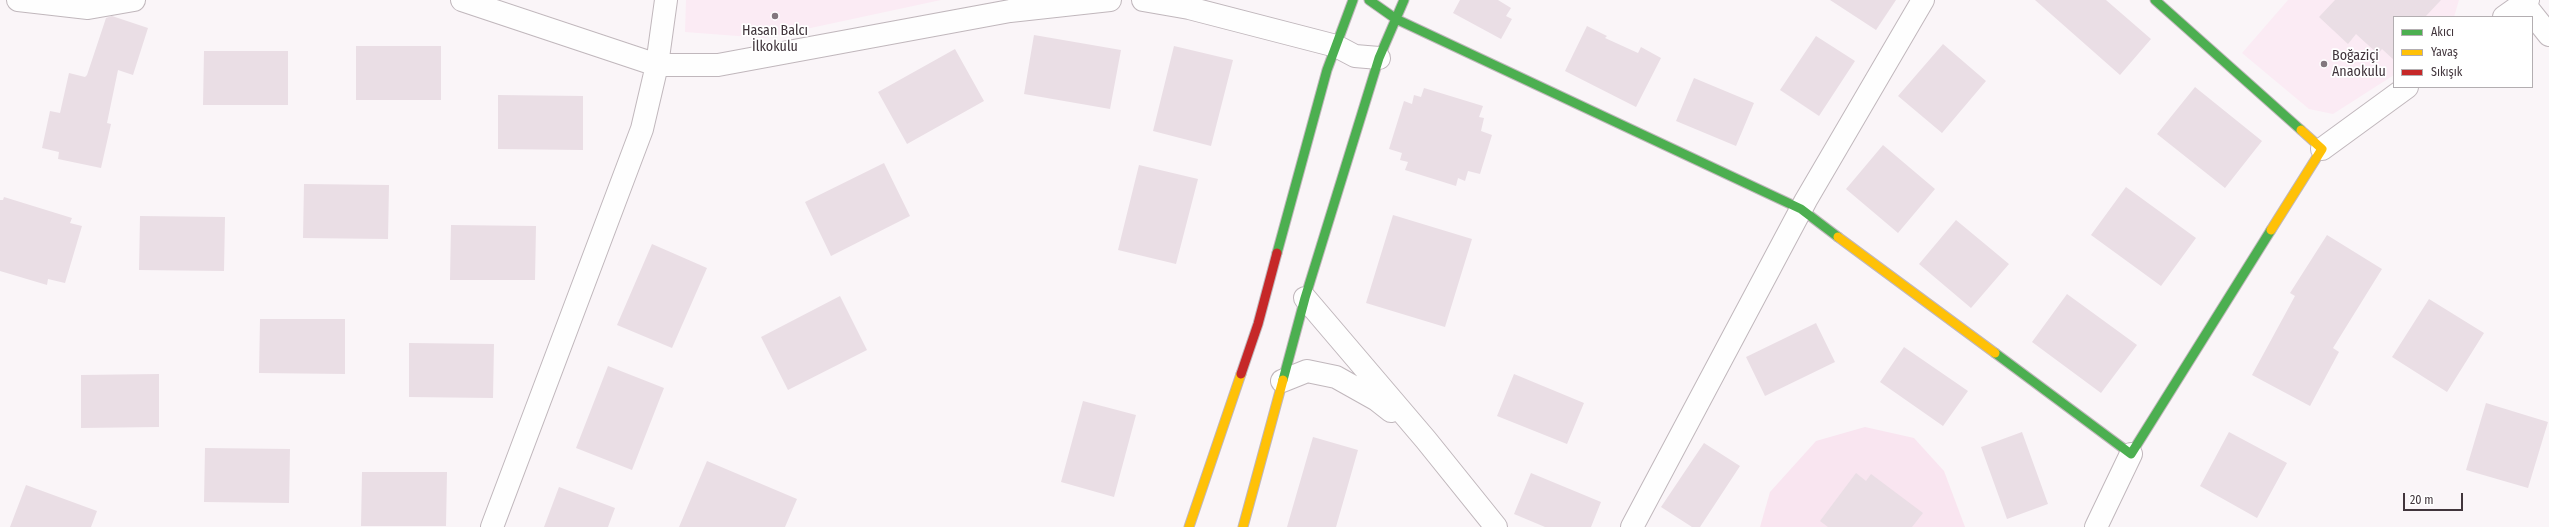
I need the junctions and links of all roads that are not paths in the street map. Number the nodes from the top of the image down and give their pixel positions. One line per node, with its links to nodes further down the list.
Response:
1 (18, 0): 2 (street)
2 (134, 0)
3 (462, 0): 13 (street)
4 (666, 0): 20 (street)
5 (1110, 0): 14 (street)
6 (1143, 0): 18 (street)
7 (1353, 0): 18 (street)
8 (1369, 0): 16 (street)
9 (1404, 0): 16 (street)
10 (1923, 0): 23 (street)
11 (2155, 0): 22 (street)
12 (2524, 1): 15 (street); 17 (street)
13 (489, 4): 20 (street)
14 (1042, 4): 20 (street)
15 (2505, 16)
16 (1396, 19): 19 (street); 23 (street)
17 (2549, 35)
18 (1336, 46): 19 (street); 29 (street)
19 (1379, 58): 24 (street)
20 (657, 65): 28 (street)
21 (2406, 88): 22 (street)
22 (2322, 149): 27 (street)
23 (1801, 210): 27 (street); 32 (street)
24 (1305, 298): 25 (street); 26 (street)
25 (1282, 381): 26 (street); 30 (street)
26 (1426, 440): 31 (street)
27 (2130, 454): 33 (street)
28 (492, 527)
29 (1189, 527)
30 (1243, 527)
31 (1496, 527)
32 (1632, 527)
33 (2096, 527)

